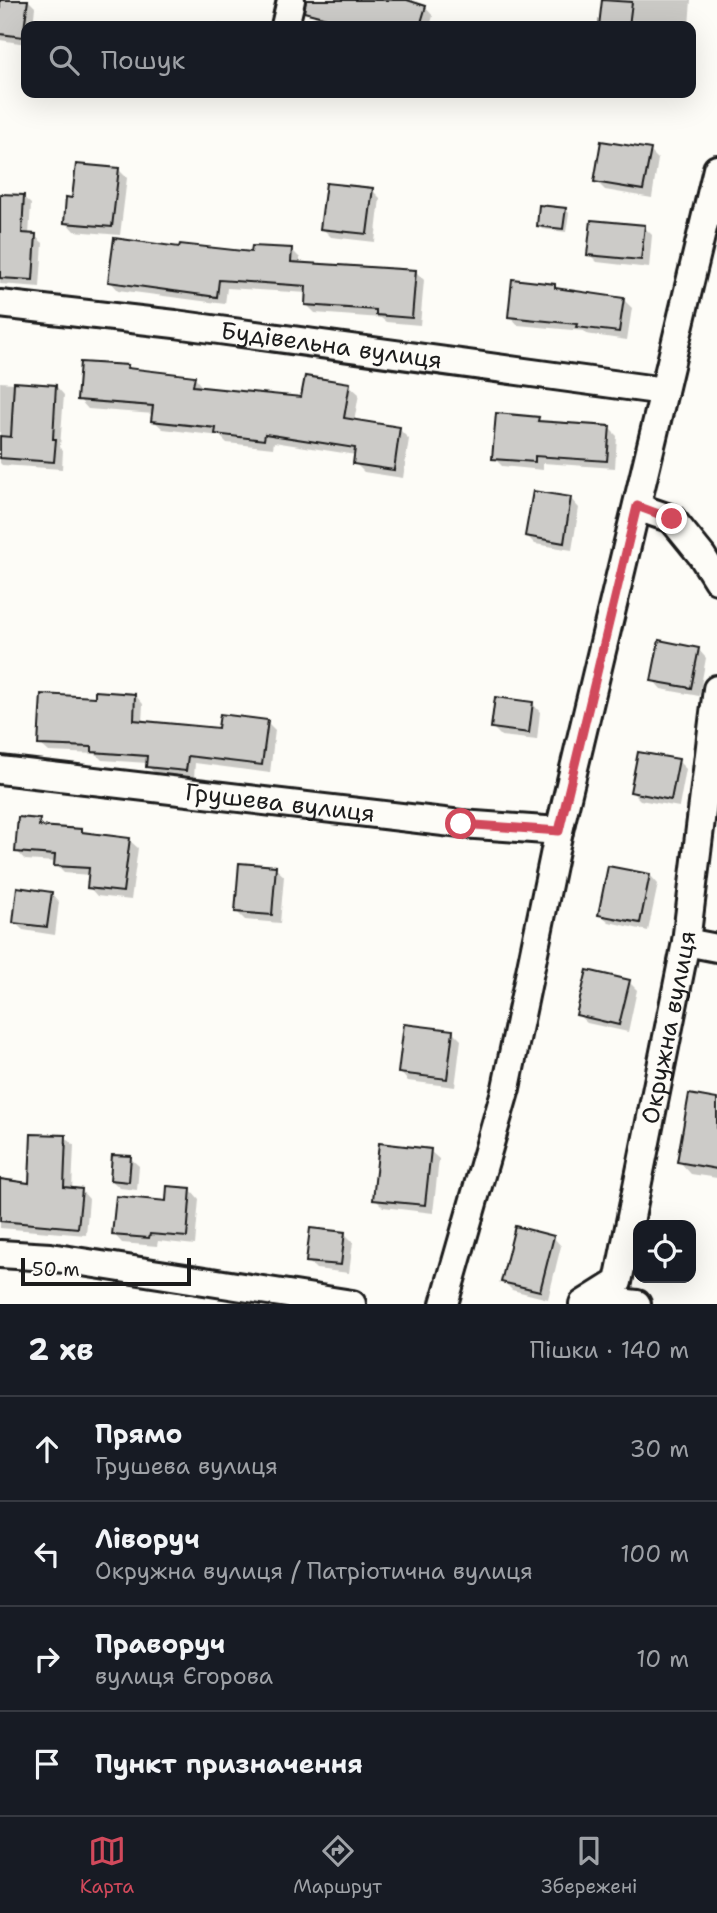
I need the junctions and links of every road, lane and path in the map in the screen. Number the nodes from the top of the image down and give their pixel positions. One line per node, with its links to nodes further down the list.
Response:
1 (291, 0): 2 (street)
2 (286, 21)
3 (717, 169): 5 (street)
4 (0, 304): 5 (street, Будівельна вулиця)
5 (664, 391): 6 (street)
6 (637, 506): 7 (street); 10 (street)
7 (717, 580)
8 (717, 690): 11 (street, Окружна вулиця)
9 (0, 770): 10 (street, Грушева вулиця)
10 (559, 831): 15 (street)
11 (686, 942): 12 (street); 16 (street, Окружна вулиця)
12 (717, 948)
13 (0, 1254): 14 (street)
14 (352, 1304)
15 (444, 1304)
16 (583, 1304)
17 (597, 1304): 18 (street)
18 (637, 1304)

